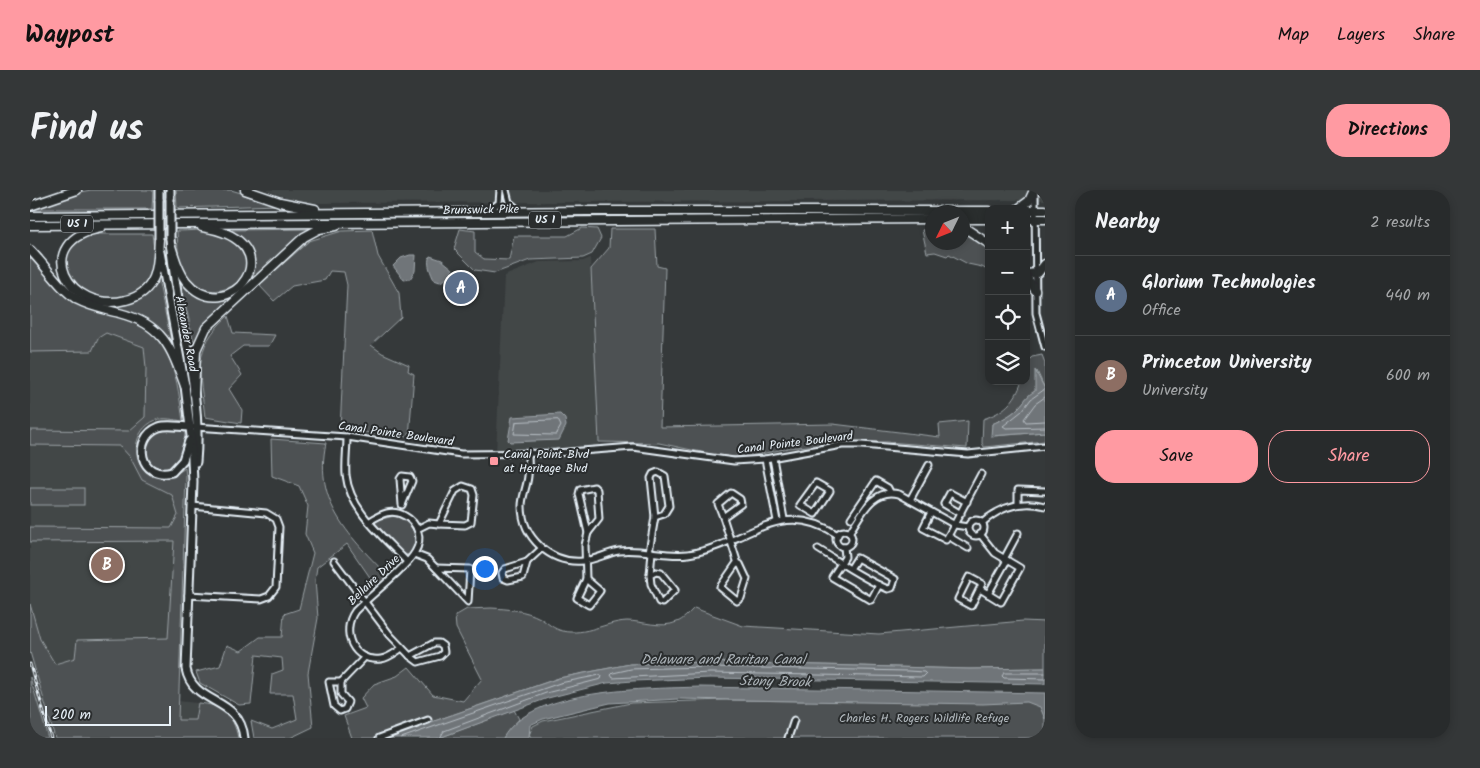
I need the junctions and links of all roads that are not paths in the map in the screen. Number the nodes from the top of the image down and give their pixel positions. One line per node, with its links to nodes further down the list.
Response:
1 (77, 190): 9 (highway)
2 (159, 190): 28 (main road, Alexander Road, bridge)
3 (170, 190): 30 (main road, Alexander Road, bridge)
4 (245, 190): 15 (highway)
5 (500, 190): 13 (street)
6 (506, 190): 14 (street)
7 (1035, 190): 8 (highway); 11 (street)
8 (1024, 205)
9 (30, 206)
10 (985, 210): 14 (highway, Brunswick Pike / US 1)
11 (1030, 210): 12 (highway); 21 (street)
12 (1045, 210)
13 (486, 212): 14 (highway, Brunswick Pike / US 1); 15 (highway, Brunswick Pike / US 1)
14 (520, 212)
15 (344, 213): 16 (highway, Brunswick Pike / US 1)
16 (30, 216)
17 (925, 219): 23 (highway, Brunswick Pike / US 1)
18 (970, 219): 19 (highway)
19 (985, 219)
20 (1030, 219): 21 (highway)
21 (1035, 219): 22 (highway); 33 (street)
22 (1045, 219)
23 (370, 221): 25 (highway, Brunswick Pike / US 1); 39 (highway)
24 (124, 224): 25 (highway, Brunswick Pike / US 1); 26 (highway, Brunswick Pike / US 1); 28 (highway)
25 (178, 224): 30 (highway)
26 (30, 225)
27 (970, 231): 29 (highway)
28 (159, 239): 38 (main road, Alexander Road)
29 (985, 241)
30 (170, 242): 39 (main road, Alexander Road)
31 (30, 250): 38 (highway)
32 (1045, 264): 33 (highway)
33 (1035, 274): 34 (highway); 36 (street)
34 (1030, 275)
35 (1030, 282): 36 (highway)
36 (1035, 290): 37 (street)
37 (1045, 347)
38 (185, 386): 40 (main road, Alexander Road)
39 (194, 393): 40 (main road, Alexander Road)
40 (193, 427): 41 (main road, Alexander Road); 41 (main road); 42 (street, Canal Pointe Boulevard); 49 (main road, Alexander Road)
41 (191, 436): 49 (main road, Alexander Road)
42 (347, 436): 44 (street, Canal Pointe Boulevard); 66 (street)
43 (1045, 446): 45 (street, Canal Pointe Boulevard)
44 (528, 454): 46 (street, Canal Pointe Boulevard); 82 (street)
45 (773, 458): 46 (street, Canal Pointe Boulevard); 65 (street)
46 (766, 459): 67 (street)
47 (930, 465): 52 (street)
48 (981, 474): 53 (street)
49 (193, 482): 56 (main road, Alexander Road)
50 (1045, 491): 54 (street)
51 (890, 492): 52 (street); 64 (street); 75 (street)
52 (910, 500): 58 (street)
53 (968, 502): 61 (street); 61 (street)
54 (1018, 504): 57 (street); 69 (street)
55 (402, 505): 55 (street); 59 (street)
56 (192, 506): 101 (main road, Alexander Road); 101 (street)
57 (1045, 506)
58 (931, 512): 71 (street); 79 (street)
59 (400, 513): 66 (street); 73 (street)
60 (815, 514): 60 (street); 68 (street)
61 (961, 514): 71 (street)
62 (655, 517): 62 (street); 85 (street)
63 (723, 518): 63 (street); 80 (street)
64 (851, 518)
65 (784, 519): 67 (street); 68 (street)
66 (370, 521): 90 (street)
67 (777, 521): 80 (street)
68 (813, 521): 78 (street)
69 (982, 523): 72 (street); 77 (street)
70 (439, 524): 70 (street); 73 (street)
71 (955, 525): 72 (street); 79 (street)
72 (968, 528): 77 (street)
73 (417, 529): 86 (street, Bellaire Drive)
74 (588, 533): 74 (street); 89 (street)
75 (848, 533): 78 (street); 81 (street)
76 (1018, 533): 87 (street)
77 (980, 534): 87 (street)
78 (838, 535): 81 (street)
79 (948, 536): 83 (street)
80 (729, 542): 85 (street); 93 (street)
81 (844, 547): 92 (street)
82 (542, 548): 89 (street); 91 (street)
83 (968, 548)
84 (818, 549): 92 (street)
85 (650, 552): 89 (street); 96 (street)
86 (414, 554): 90 (street, Bellaire Drive); 94 (street)
87 (1005, 560): 100 (street); 100 (street)
88 (334, 561): 102 (street)
89 (585, 561): 97 (street)
90 (407, 562): 102 (street, Bellaire Drive)
91 (527, 562): 91 (street)
92 (840, 563): 95 (street); 98 (street)
93 (738, 564): 93 (street)
94 (436, 568): 94 (street)
95 (850, 569): 98 (street); 98 (street)
96 (650, 574): 96 (street)
97 (586, 579): 97 (street)
98 (878, 585)
99 (980, 589): 99 (street); 100 (street)
100 (988, 594)
101 (188, 595): 109 (main road, Alexander Road)
102 (364, 602): 103 (street); 104 (street, Bellaire Drive)
103 (402, 648): 104 (street); 105 (street)
104 (364, 656): 106 (street)
105 (410, 656): 105 (street)
106 (341, 682): 106 (street)
107 (428, 720): 110 (street)
108 (794, 720): 111 (street)
109 (244, 738)
110 (379, 738)
111 (788, 738)

